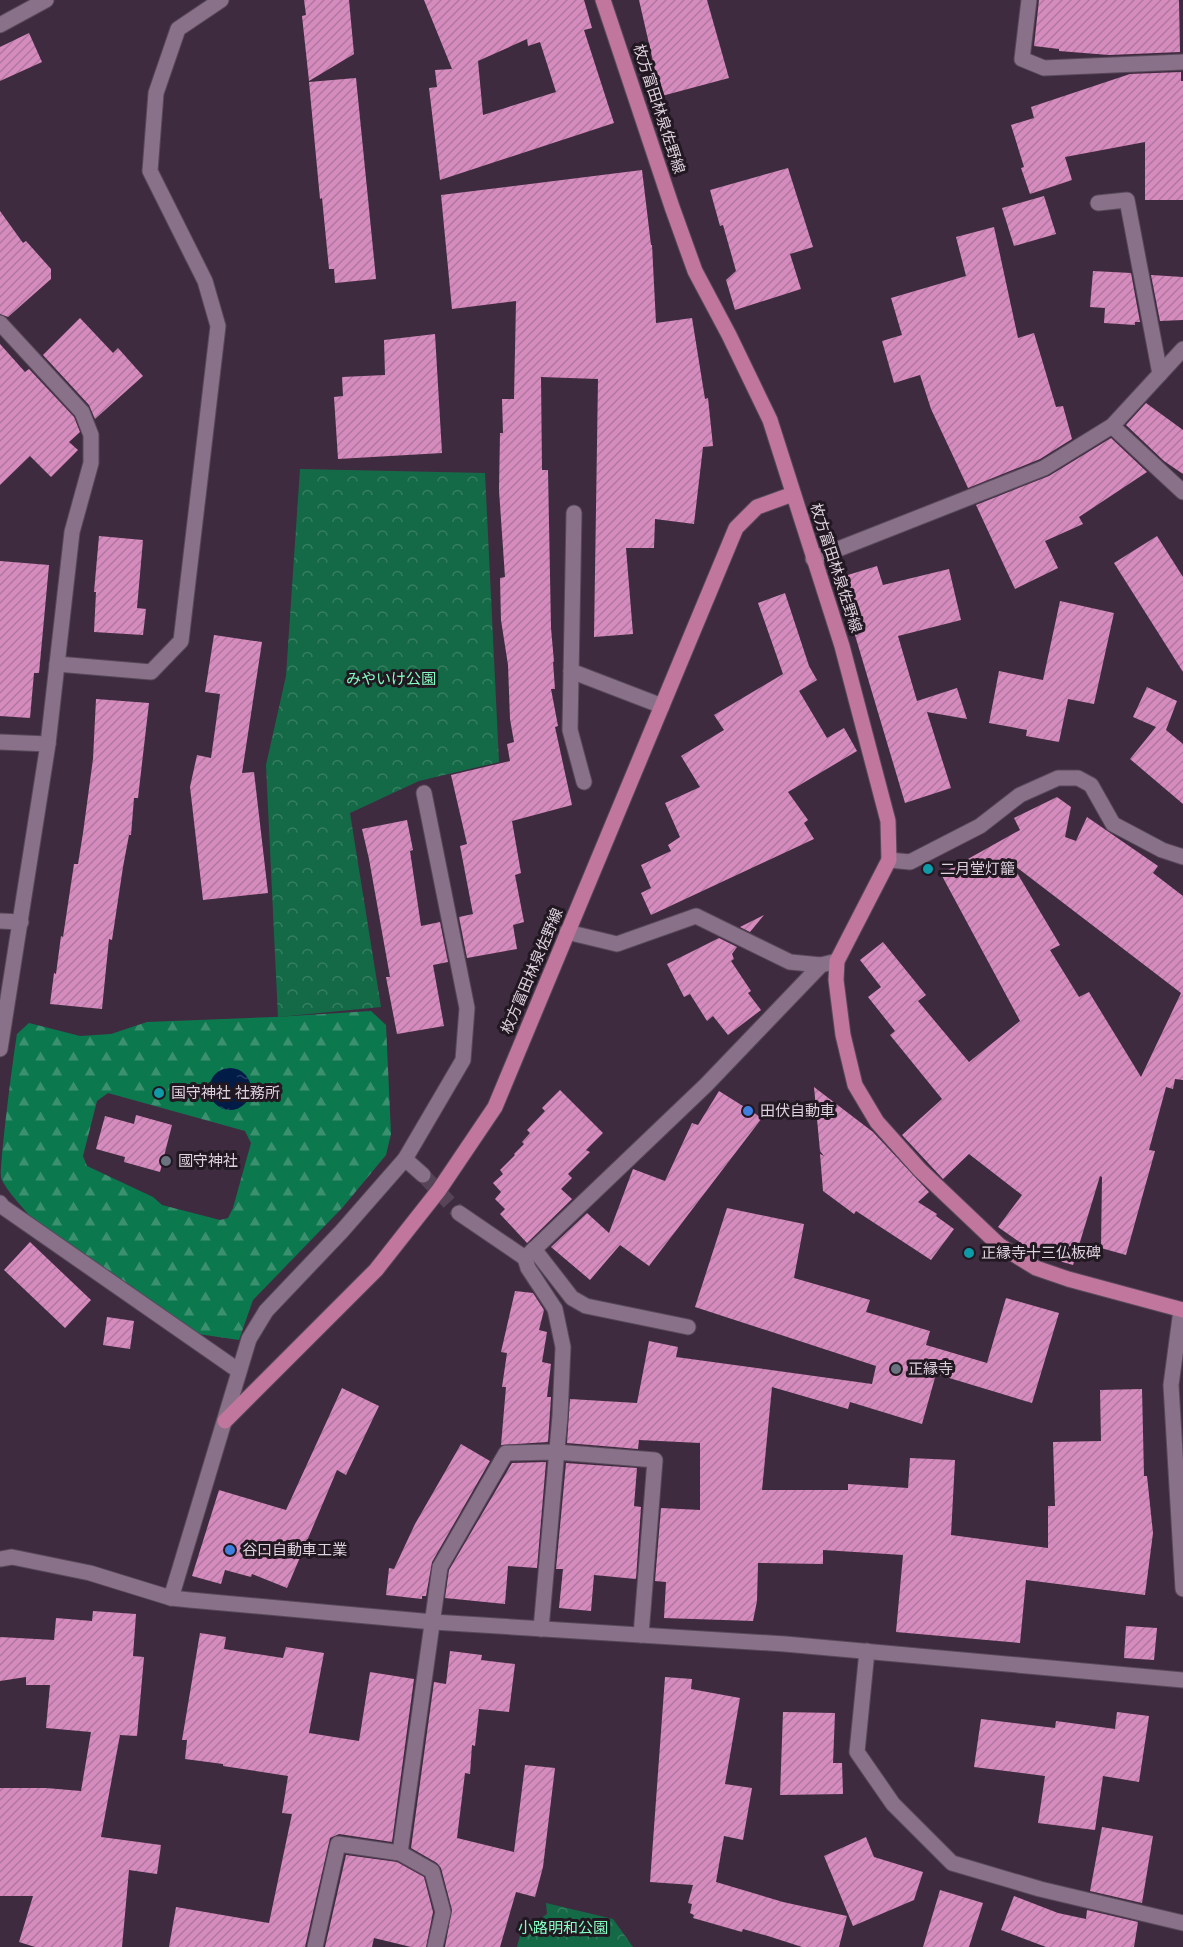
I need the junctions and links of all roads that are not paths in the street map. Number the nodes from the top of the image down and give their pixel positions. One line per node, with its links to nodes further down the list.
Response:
1 (46, 0): 5 (street)
2 (221, 0): 16 (street)
3 (603, 0): 13 (main road, 枚方富田林泉佐野線)
4 (1029, 0): 6 (street)
5 (0, 26)
6 (1183, 62)
7 (1098, 204): 10 (street)
8 (0, 323): 16 (street)
9 (1183, 349): 10 (street)
10 (1160, 374): 11 (street)
11 (1112, 426): 12 (street); 15 (street)
12 (1183, 492)
13 (794, 494): 15 (main road, 枚方富田林泉佐野線); 18 (main road, 枚方富田林泉佐野線)
14 (574, 513): 17 (street)
15 (813, 559): 24 (main road, 枚方富田林泉佐野線)
16 (57, 664): 20 (street)
17 (571, 671): 18 (street); 21 (street)
18 (662, 706): 27 (main road, 枚方富田林泉佐野線)
19 (0, 742): 20 (street)
20 (48, 744): 26 (street)
21 (584, 782)
22 (424, 793): 32 (street)
23 (1183, 857): 24 (street)
24 (889, 860): 28 (main road, 枚方富田林泉佐野線)
25 (0, 921): 26 (street)
26 (21, 922): 30 (street)
27 (567, 932): 29 (street); 40 (main road, 枚方富田林泉佐野線)
28 (837, 961): 29 (street); 37 (main road, 枚方富田林泉佐野線)
29 (821, 965): 36 (street)
30 (4, 1003): 31 (street)
31 (0, 1049)
32 (405, 1159): 33 (street); 39 (street)
33 (423, 1175)
34 (0, 1203): 39 (street)
35 (459, 1213): 36 (street)
36 (530, 1254): 38 (street); 41 (street)
37 (1182, 1310): 43 (street)
38 (688, 1327)
39 (240, 1371): 40 (street)
40 (225, 1421): 44 (street)
41 (556, 1452): 45 (street); 46 (street); 47 (street)
42 (0, 1559): 44 (street)
43 (1183, 1589)
44 (171, 1598): 45 (street)
45 (433, 1622): 46 (street); 50 (street)
46 (541, 1629): 47 (street)
47 (641, 1635): 48 (street)
48 (867, 1651): 49 (street); 51 (street)
49 (1183, 1680)
50 (400, 1853): 52 (street); 53 (street)
51 (1183, 1923)
52 (315, 1947)
53 (435, 1947)

